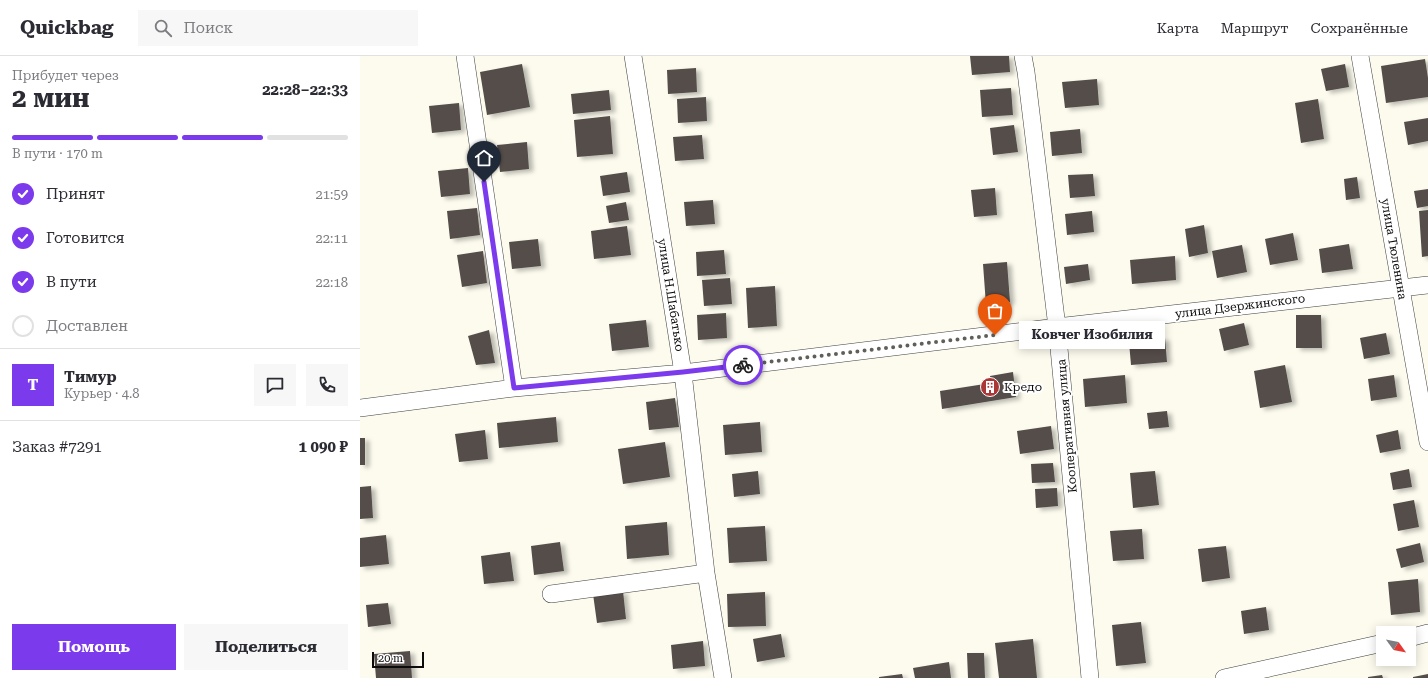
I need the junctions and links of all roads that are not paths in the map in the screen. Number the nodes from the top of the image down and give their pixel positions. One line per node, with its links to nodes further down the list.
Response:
1 (464, 56): 9 (street)
2 (634, 56): 8 (street, улица Н.Шабатько)
3 (1023, 56): 7 (street, Кооперативная улица)
4 (1360, 56): 6 (street, улица Тюленина)
5 (1428, 285): 6 (street, улица Дзержинского)
6 (1401, 288): 7 (street, улица Дзержинского); 11 (street, улица Тюленина)
7 (1057, 327): 8 (street, улица Дзержинского); 18 (street, Кооперативная улица)
8 (683, 372): 9 (street, улица Дзержинского); 12 (street, улица Н.Шабатько)
9 (514, 388): 10 (street, улица Дзержинского)
10 (360, 408)
11 (1428, 442)
12 (706, 573): 13 (street); 17 (street, улица Н.Шабатько)
13 (551, 594)
14 (1428, 634): 15 (street)
15 (1416, 637)
16 (1376, 645): 19 (street)
17 (723, 678)
18 (1090, 678)
19 (1224, 678)

